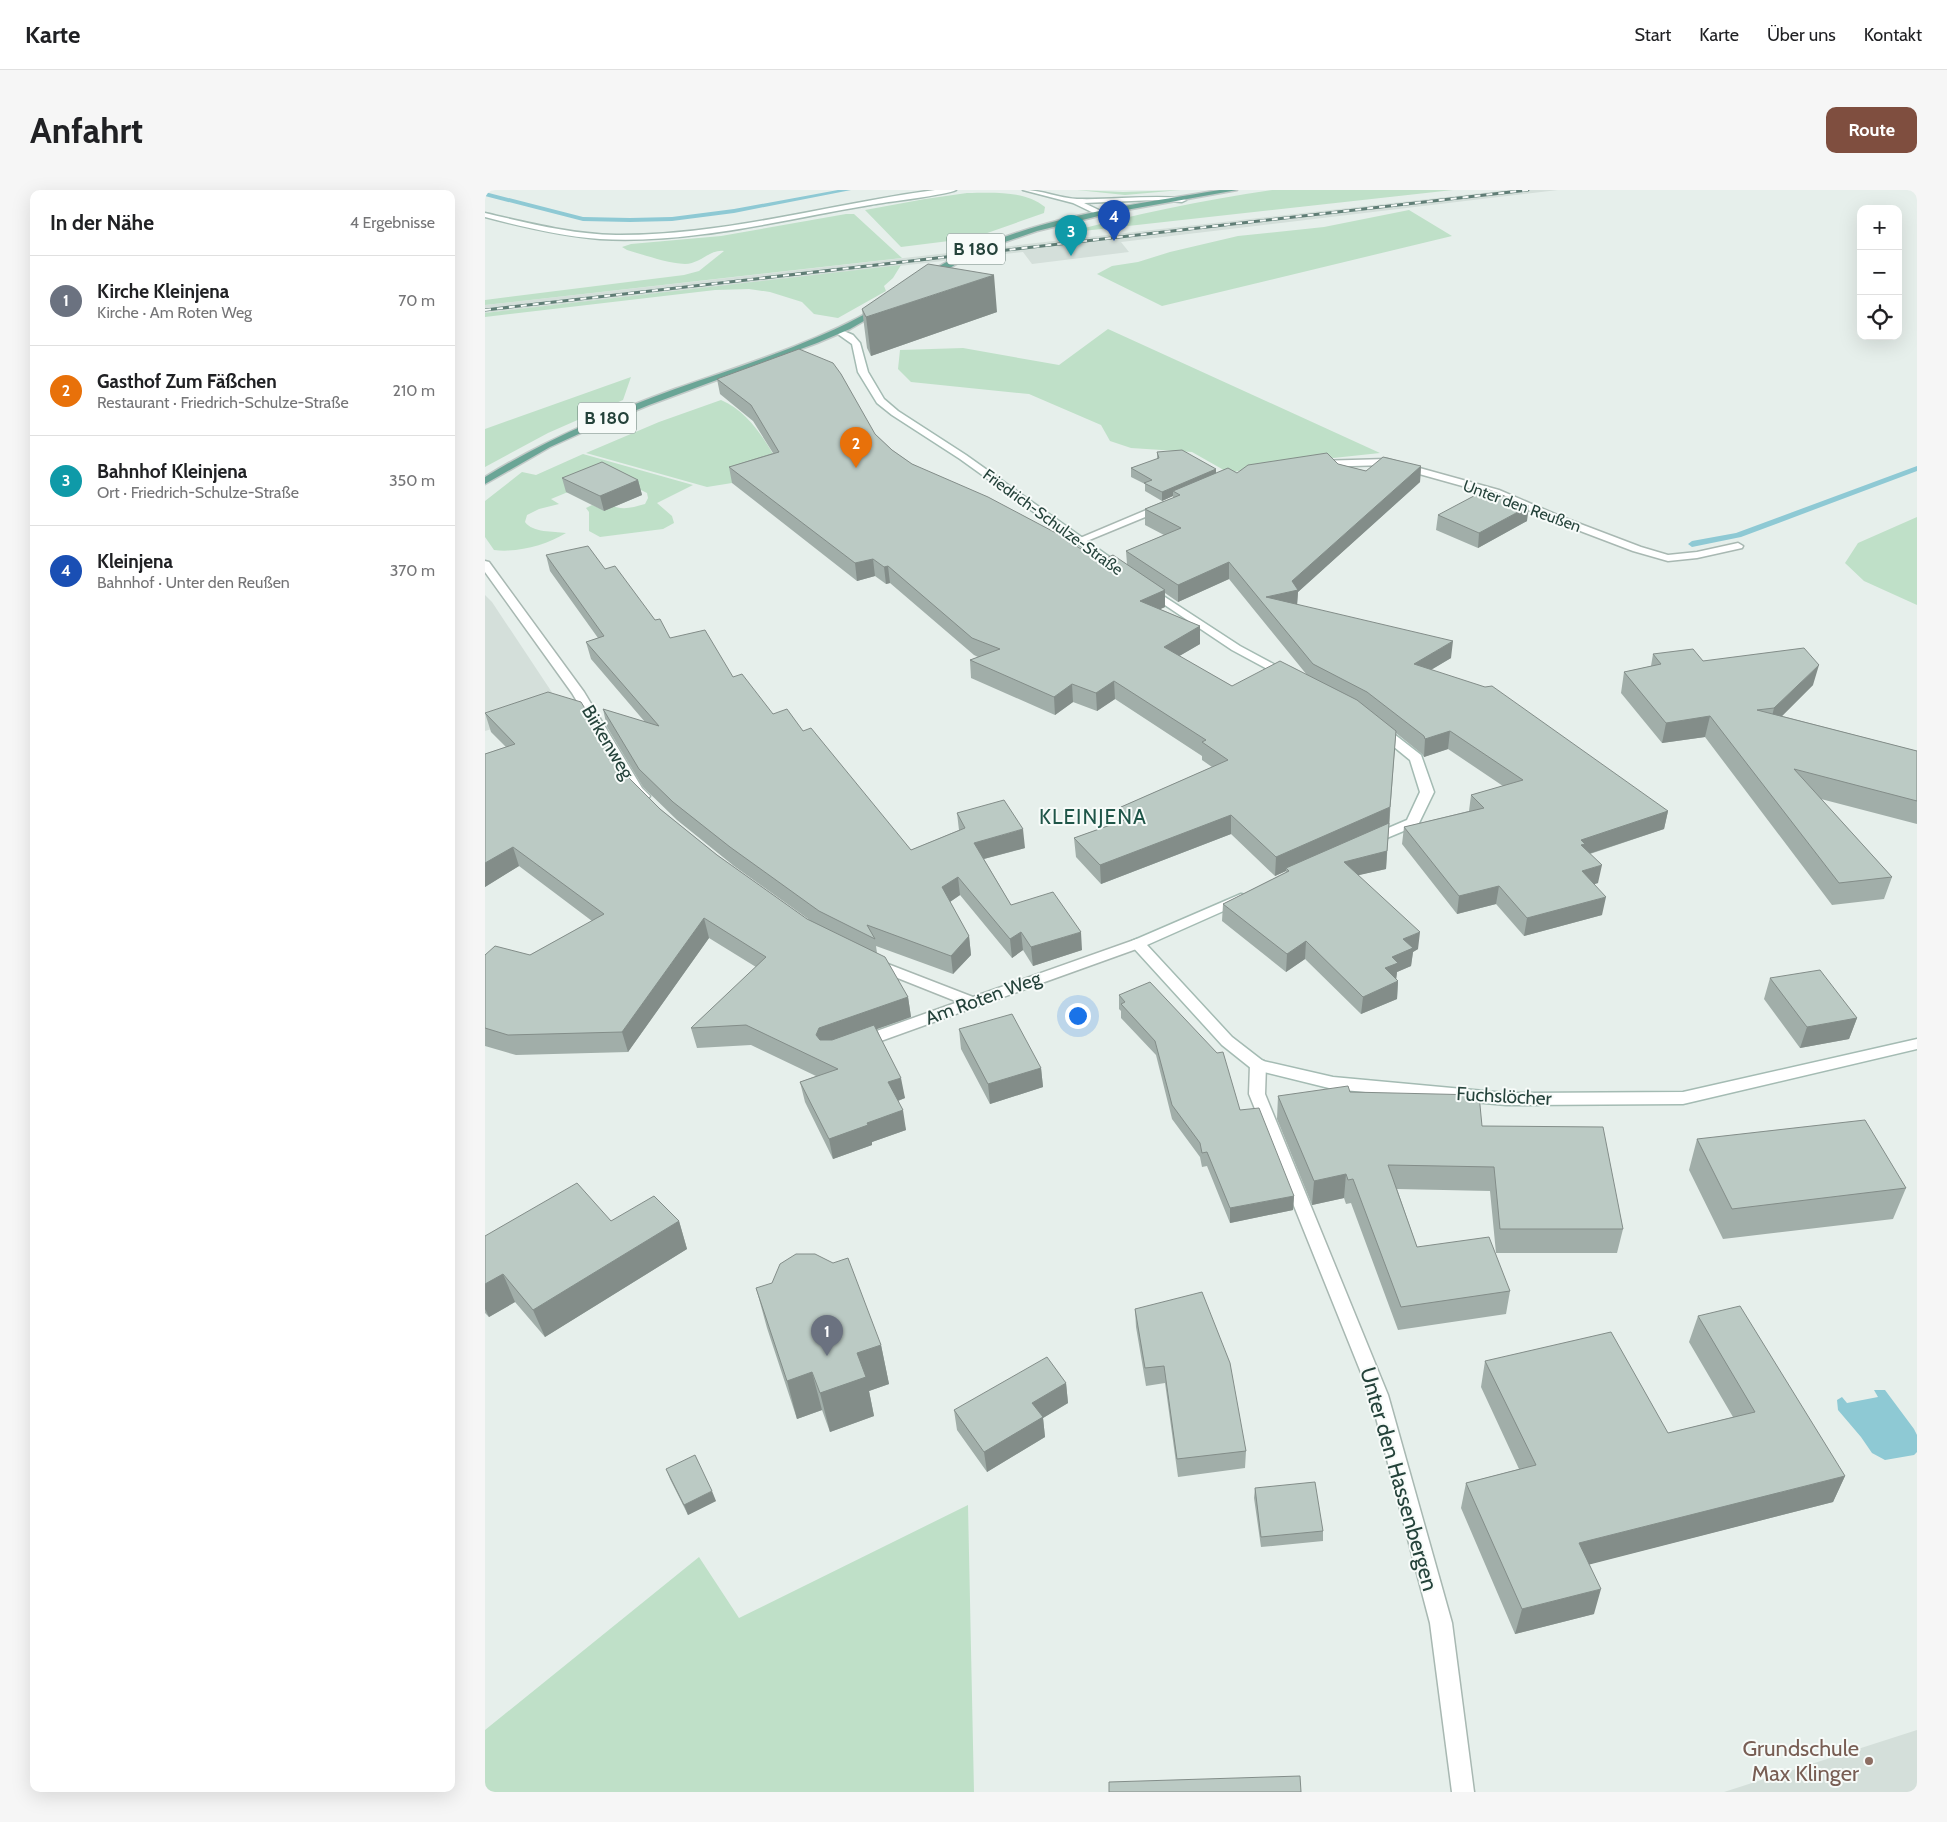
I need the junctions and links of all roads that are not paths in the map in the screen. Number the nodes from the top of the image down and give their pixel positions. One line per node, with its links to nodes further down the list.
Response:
1 (952, 190): 7 (street)
2 (1027, 190): 4 (street)
3 (1233, 190): 5 (main road, B 180)
4 (1075, 200): 5 (street); 6 (street)
5 (1182, 200): 6 (main road, B 180)
6 (1100, 214): 8 (main road, B 180)
7 (485, 215)
8 (920, 283)
9 (889, 304): 10 (main road, B 180)
10 (839, 332): 12 (main road, B 180); 14 (street, Friedrich-Schulze-Straße)
11 (1309, 465): 15 (street, Unter den Reußen)
12 (485, 481)
13 (1172, 502): 14 (street)
14 (1078, 541): 17 (street, Friedrich-Schulze-Straße)
15 (1738, 546)
16 (485, 564): 19 (street, Birkenweg)
17 (1303, 683)
18 (1368, 719): 20 (street)
19 (651, 804)
20 (1360, 846)
21 (1253, 893): 22 (street)
22 (1137, 944): 24 (street, Am Roten Weg); 27 (street, Fuchslöcher)
23 (860, 956): 24 (street)
24 (971, 1002): 26 (street, Am Roten Weg)
25 (1917, 1044): 27 (street, Fuchslöcher)
26 (847, 1047)
27 (1258, 1065): 28 (street, Unter den Hassenbergen)
28 (1463, 1792)

